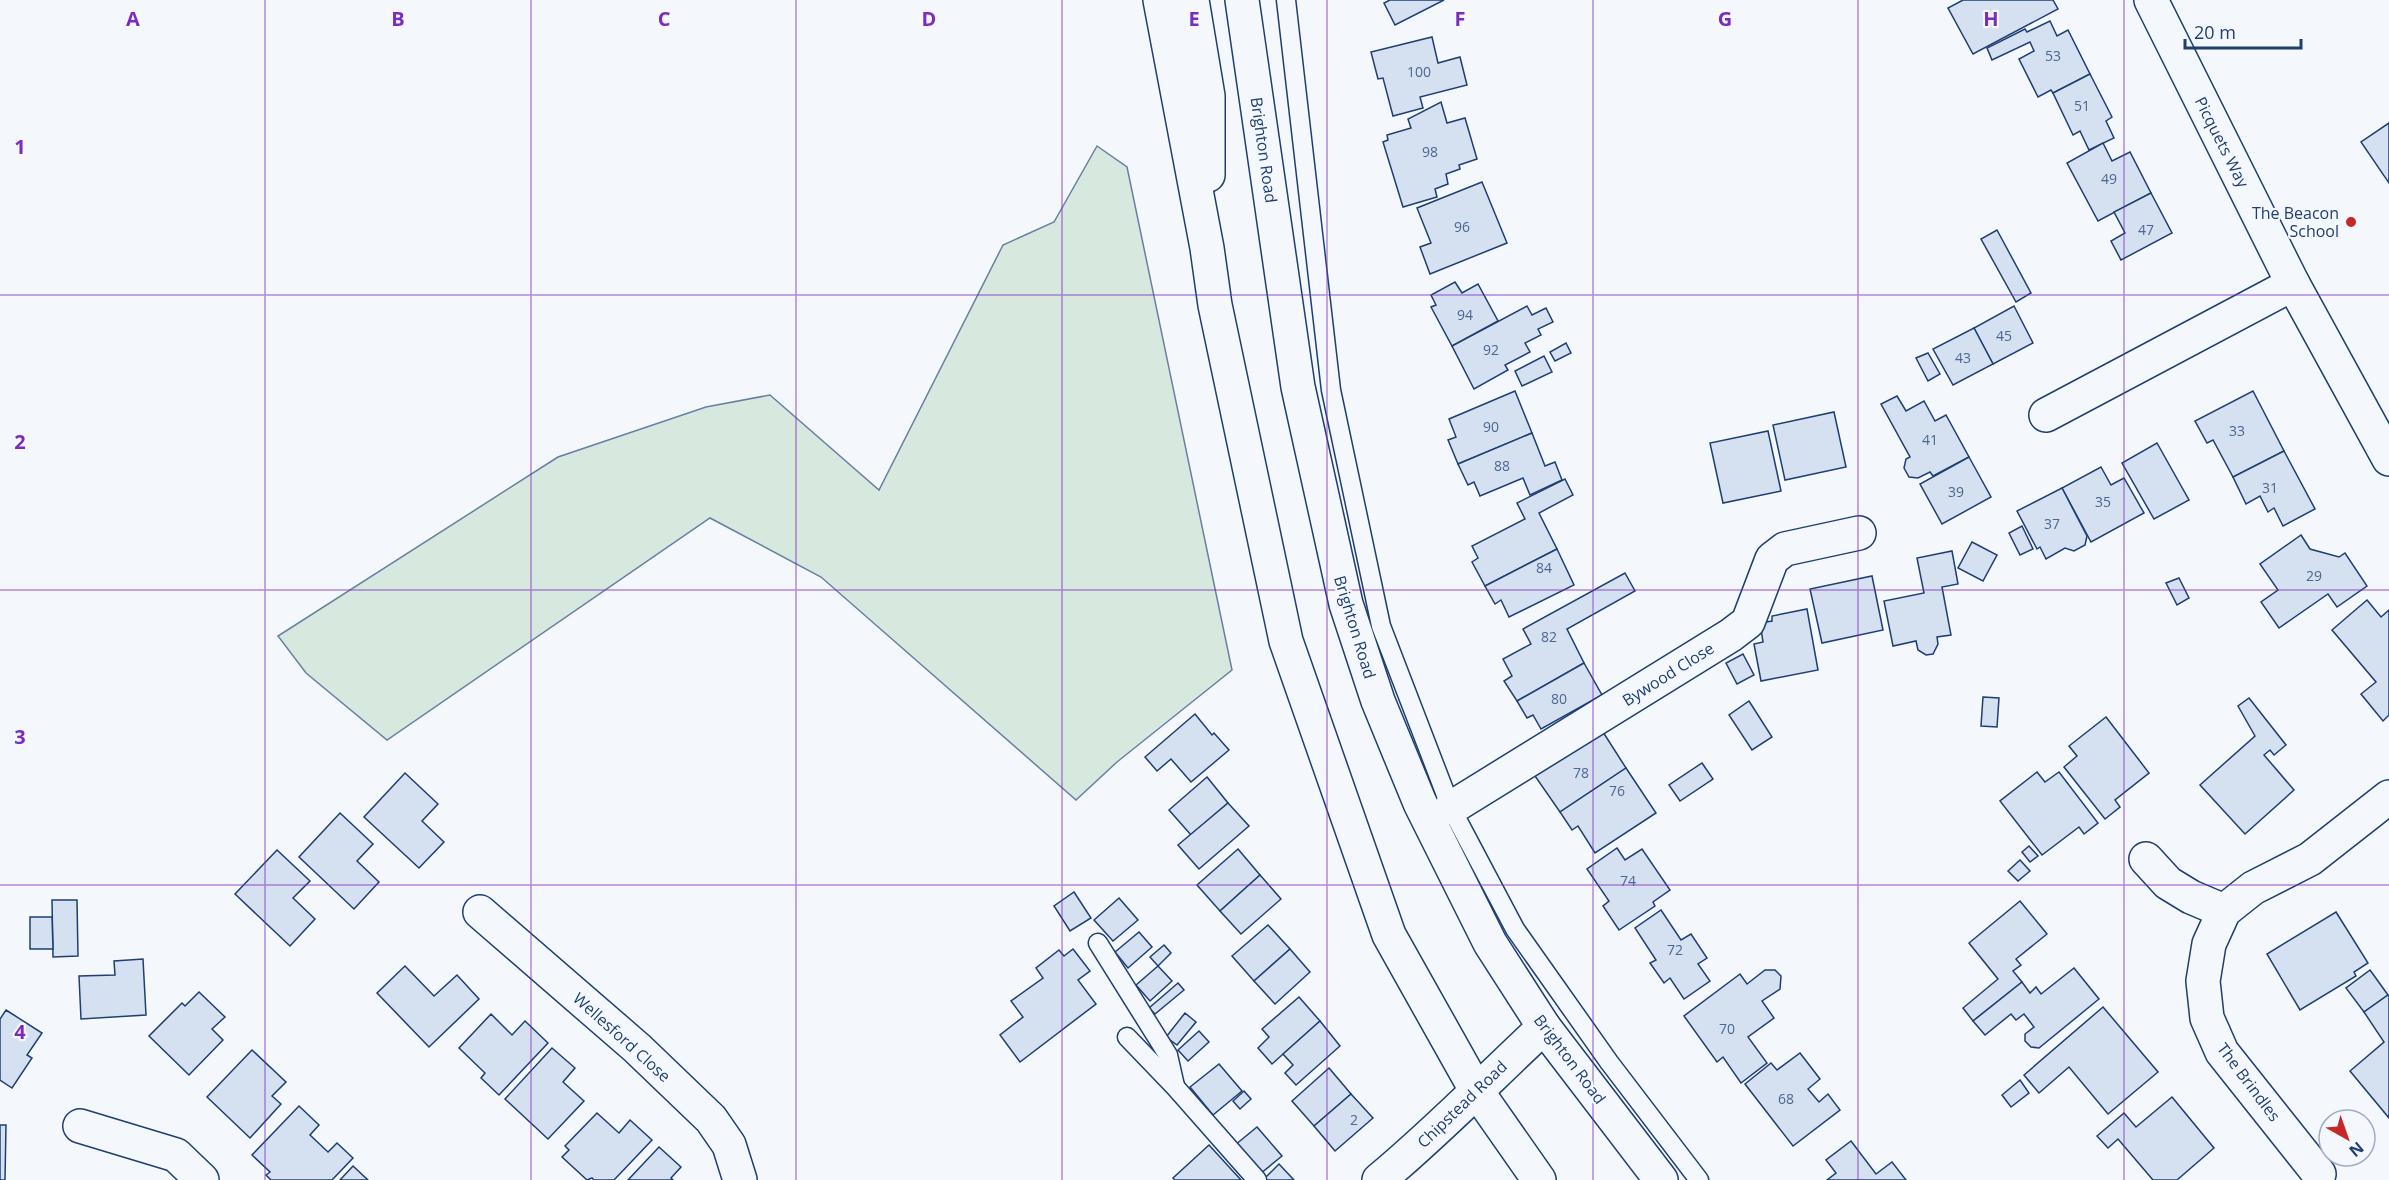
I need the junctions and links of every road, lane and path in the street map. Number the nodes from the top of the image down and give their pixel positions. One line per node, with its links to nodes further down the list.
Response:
1 (1160, 0): 6 (main road)
2 (1192, 0): 6 (main road)
3 (1242, 0): 17 (main road, Brighton Road)
4 (1286, 0): 12 (lane)
5 (2151, 0): 7 (main road, Picquets Way)
6 (1207, 248): 20 (main road)
7 (2293, 284): 8 (main road); 9 (main road, Picquets Way)
8 (2046, 415)
9 (2389, 459)
10 (1859, 533): 12 (main road, Bywood Close)
11 (2389, 797): 14 (main road, The Brindles)
12 (1452, 808): 29 (lane)
13 (2146, 859): 14 (main road)
14 (2224, 911): 22 (main road, The Brindles)
15 (480, 912): 24 (main road, Wellesford Close)
16 (1098, 942): 19 (lane)
17 (1544, 1027): 20 (main road, Chipstead Road); 28 (main road, Brighton Road)
18 (1127, 1037): 19 (lane)
19 (1176, 1088): 25 (lane)
20 (1476, 1090): 26 (main road, Chipstead Road); 27 (main road)
21 (80, 1126): 23 (main road)
22 (2319, 1174)
23 (202, 1180)
24 (740, 1180)
25 (1257, 1180)
26 (1379, 1180)
27 (1539, 1180)
28 (1661, 1180)
29 (1699, 1180)

